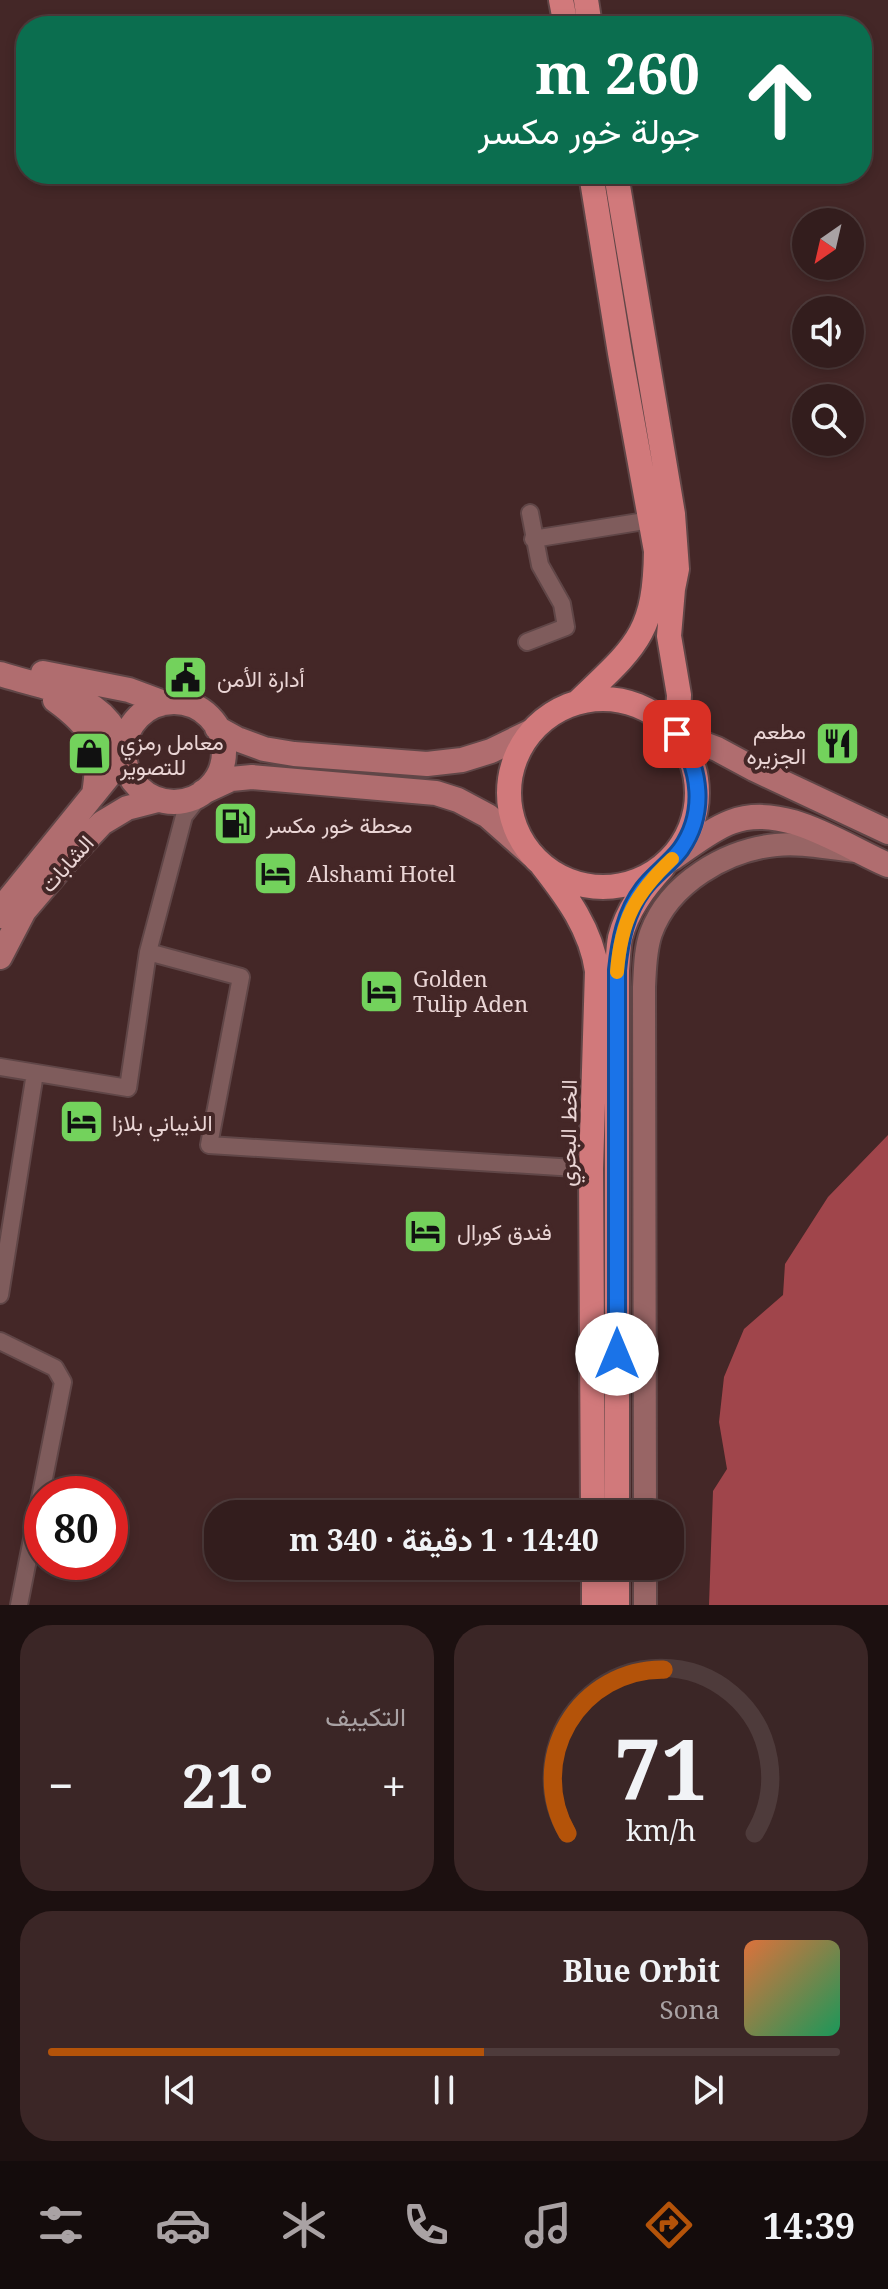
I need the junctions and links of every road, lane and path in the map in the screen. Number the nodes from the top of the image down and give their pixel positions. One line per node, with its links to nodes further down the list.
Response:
1 (593, 184): 4 (highway)
2 (618, 184): 14 (highway)
3 (530, 513): 5 (street)
4 (651, 520): 5 (street); 10 (highway)
5 (533, 539): 6 (street)
6 (527, 642)
7 (0, 661): 11 (main road)
8 (0, 674): 9 (main road)
9 (25, 682): 15 (main road); 17 (main road)
10 (578, 702): 13 (highway); 14 (highway)
11 (164, 703): 12 (main road); 15 (main road)
12 (217, 728): 13 (main road); 16 (main road)
13 (532, 731): 21 (highway)
14 (677, 734): 19 (main road); 22 (highway)
15 (124, 751): 17 (main road, الشابات); 18 (main road)
16 (203, 792): 18 (main road); 21 (main road); 25 (street)
17 (93, 797): 24 (main road, الشابات)
18 (158, 800): 26 (main road, الشابات)
19 (888, 832)
20 (856, 851): 22 (main road); 23 (main road); 34 (street)
21 (537, 860): 22 (highway); 29 (highway, الخط البحري)
22 (668, 863): 33 (highway)
23 (888, 865)
24 (3, 904)
25 (148, 952): 28 (street); 29 (street)
26 (0, 957)
27 (0, 1067): 28 (street)
28 (35, 1073): 30 (street)
29 (591, 1169): 32 (highway, الخط البحري)
30 (0, 1295)
31 (0, 1341): 38 (street)
32 (593, 1500)
33 (617, 1500)
34 (645, 1500)
35 (594, 1580): 39 (highway)
36 (617, 1580): 40 (highway)
37 (645, 1580): 41 (street)
38 (19, 1605)
39 (594, 1605)
40 (617, 1605)
41 (645, 1605)

